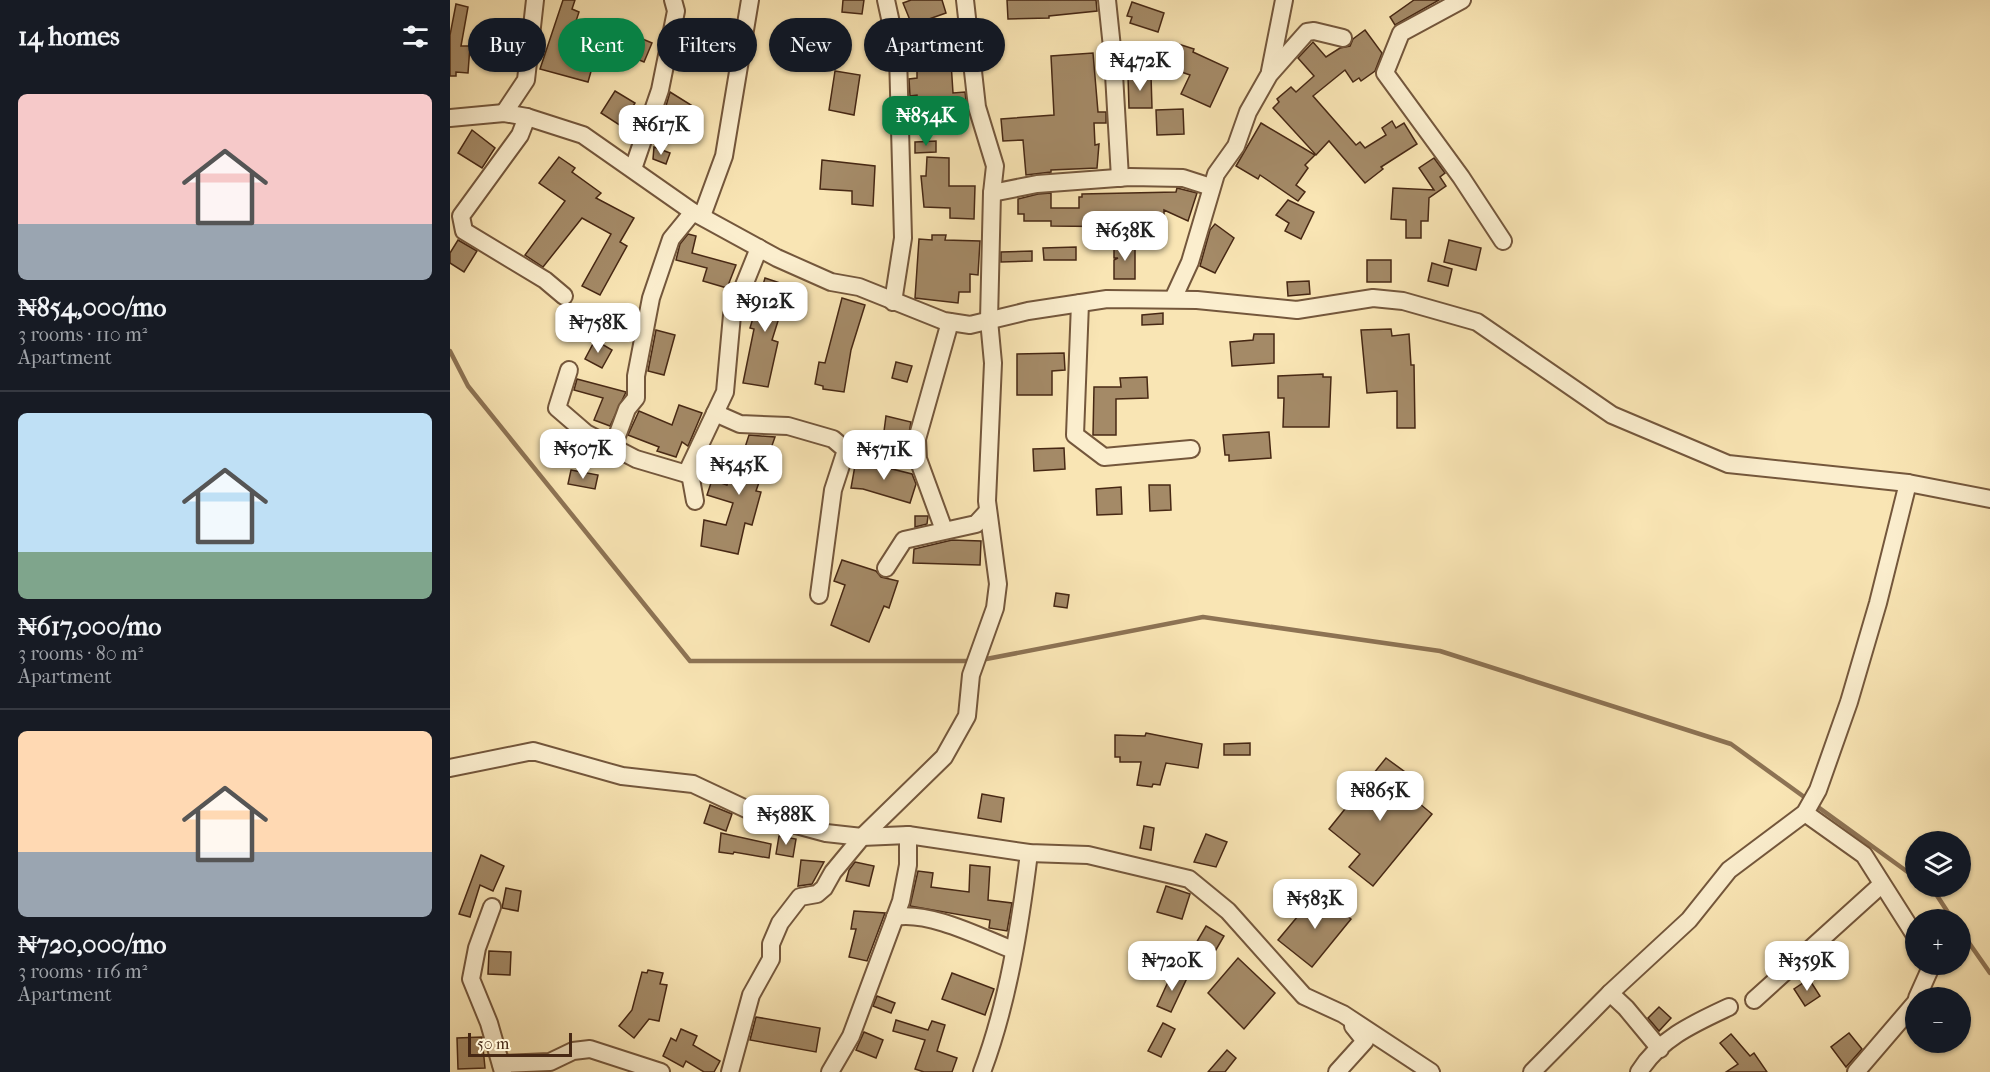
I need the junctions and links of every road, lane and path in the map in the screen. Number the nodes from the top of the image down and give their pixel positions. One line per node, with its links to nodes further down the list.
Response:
1 (535, 0): 11 (street)
2 (673, 0): 14 (street)
3 (750, 0): 18 (street)
4 (886, 0): 23 (street)
5 (965, 0): 17 (street)
6 (1107, 0): 15 (street)
7 (1284, 0): 10 (street)
8 (1462, 0): 19 (street)
9 (1343, 38): 10 (street)
10 (1269, 75): 16 (street)
11 (504, 113): 12 (street); 13 (street)
12 (527, 117): 14 (street); 21 (street)
13 (450, 118)
14 (633, 169): 18 (street)
15 (1120, 178): 16 (street); 17 (street)
16 (1211, 187): 22 (street)
17 (992, 193): 25 (street)
18 (698, 214): 20 (street); 29 (street)
19 (1503, 242)
20 (759, 248): 23 (street); 28 (street)
21 (564, 296)
22 (1173, 299): 24 (street); 32 (street)
23 (893, 302): 26 (street)
24 (1080, 303): 25 (street); 30 (street)
25 (989, 320): 26 (street); 35 (street)
26 (950, 322): 36 (street)
27 (569, 370): 29 (street)
28 (715, 413): 31 (street); 38 (street)
29 (613, 447): 31 (street)
30 (1191, 449)
31 (690, 476): 34 (street)
32 (1908, 483): 33 (street); 40 (street)
33 (1990, 499)
34 (695, 501)
35 (987, 512): 36 (street); 42 (street)
36 (944, 530): 37 (street)
37 (886, 568)
38 (819, 595)
39 (450, 768): 42 (street)
40 (1805, 813): 44 (street); 49 (street)
41 (908, 835): 42 (street); 43 (street); 46 (street)
42 (862, 837): 57 (street)
43 (1029, 853): 48 (street); 53 (street)
44 (1881, 885): 47 (street); 50 (street)
45 (492, 907): 55 (street)
46 (895, 917): 48 (street); 58 (street)
47 (1905, 917)
48 (1013, 950): 59 (street)
49 (1610, 993): 54 (street); 62 (street)
50 (1754, 1000)
51 (1729, 1007): 54 (street)
52 (1905, 1013): 64 (street)
53 (1343, 1014): 60 (street); 61 (street)
54 (1660, 1049): 63 (street)
55 (502, 1068): 56 (street)
56 (661, 1072)
57 (730, 1072)
58 (830, 1072)
59 (982, 1072)
60 (1337, 1072)
61 (1431, 1072)
62 (1532, 1072)
63 (1639, 1072)
64 (1856, 1072)

